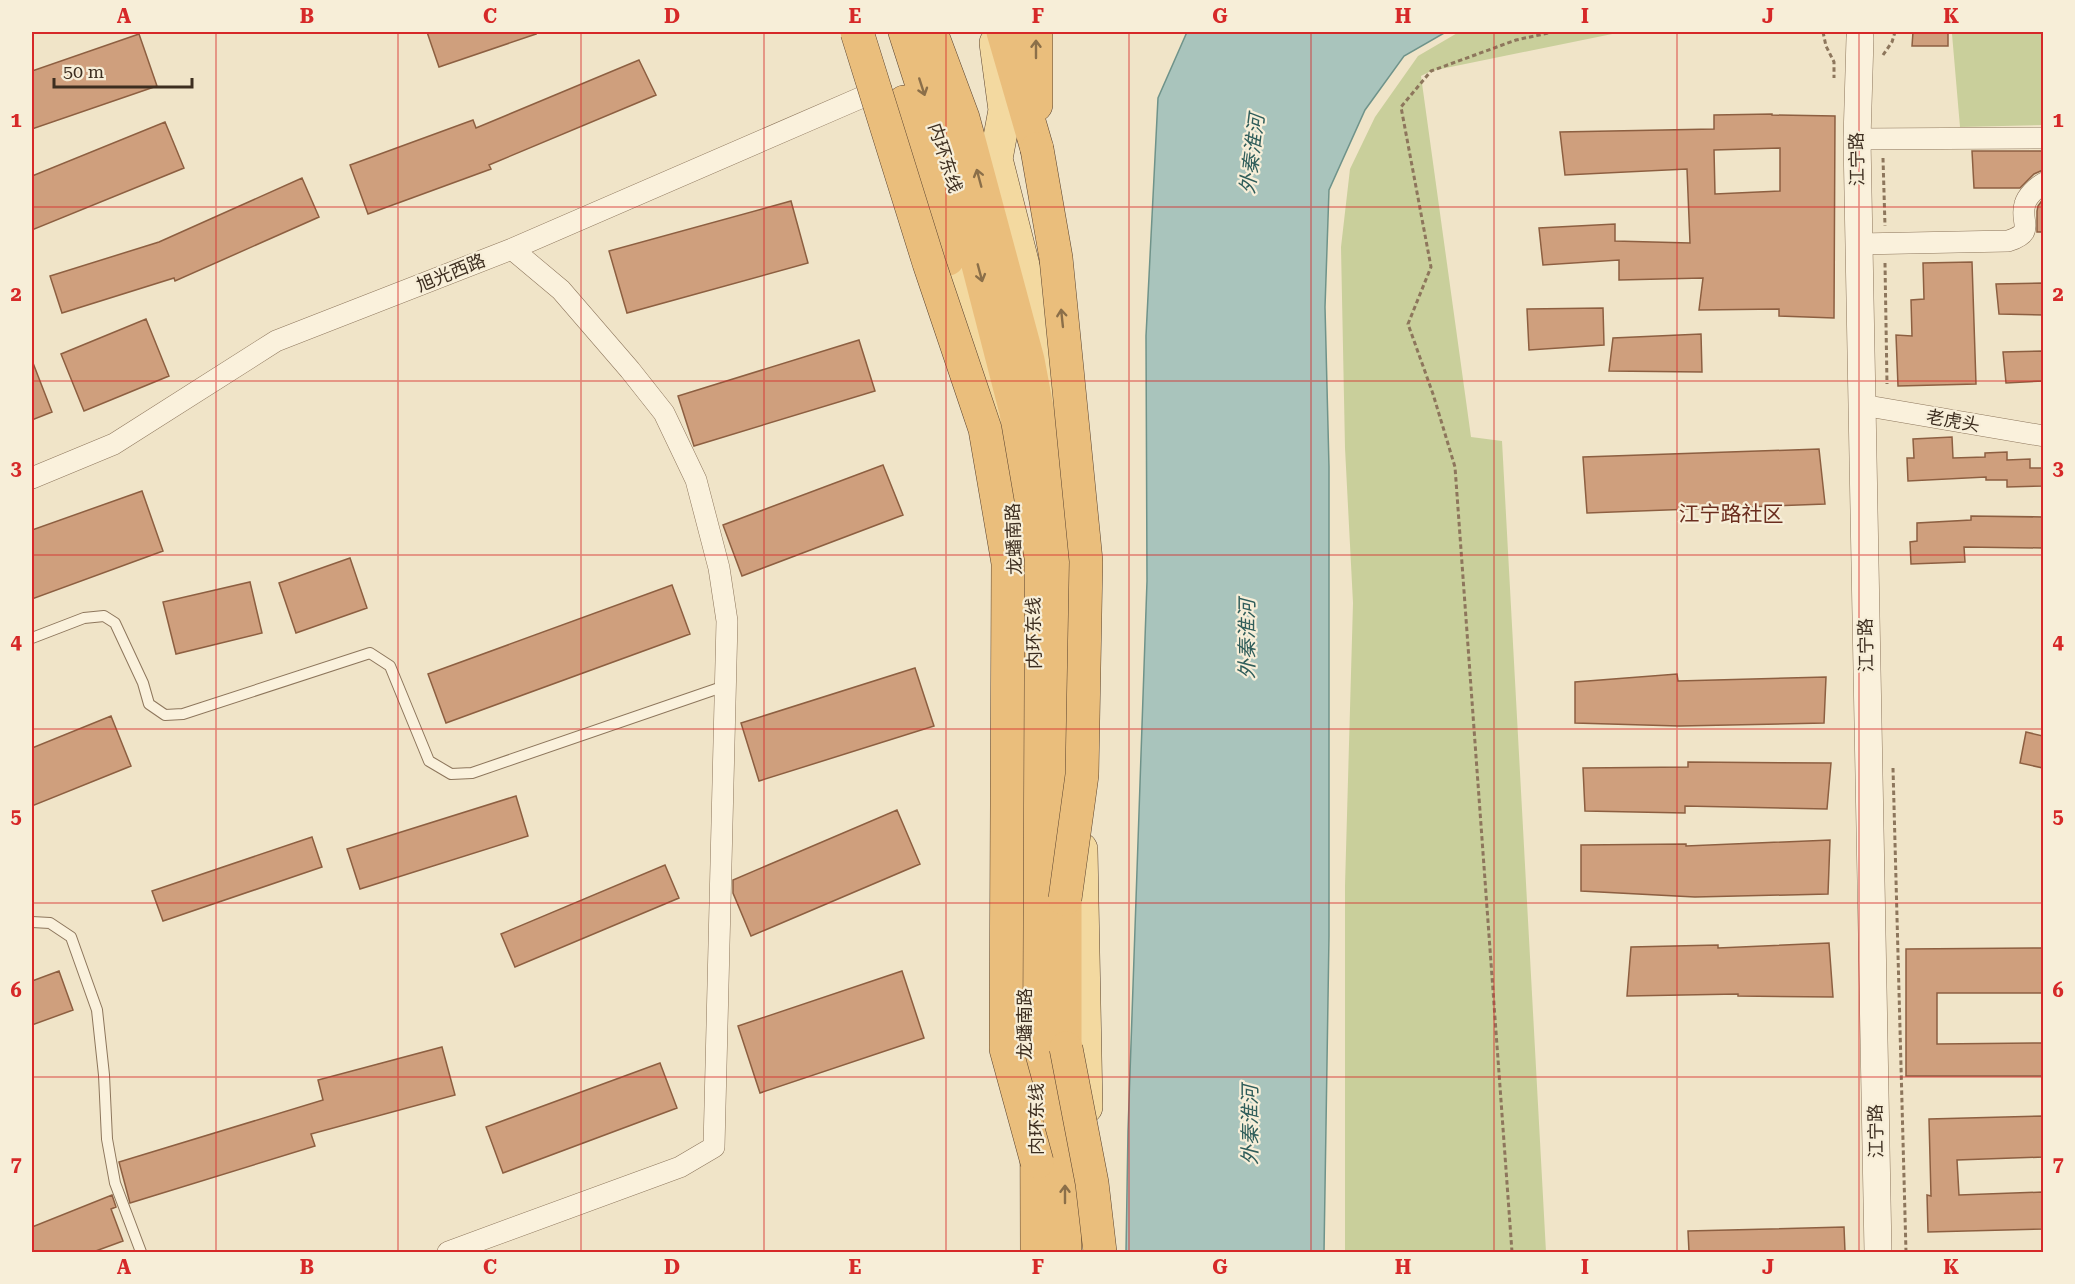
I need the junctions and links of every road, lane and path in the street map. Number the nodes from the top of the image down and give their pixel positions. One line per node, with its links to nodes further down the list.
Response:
1 (834, 32): 13 (highway, bridge)
2 (857, 32): 13 (highway, bridge)
3 (883, 32): 13 (highway)
4 (905, 32): 32 (highway, 内环东线, one-way to 32, bridge)
5 (994, 32): 17 (main road)
6 (1003, 32): 16 (highway)
7 (1036, 32): 16 (highway, one-way to 7)
8 (1553, 32): 40 (path)
9 (1894, 32): 12 (path)
10 (946, 35): 17 (highway); 29 (highway, 内环东线, one-way to 10, bridge)
11 (1860, 38): 15 (street, 江宁路)
12 (1881, 60)
13 (891, 109): 20 (street, 旭光西路); 21 (highway); 21 (main road, 龙蟠南路); 32 (highway, bridge)
14 (2043, 138): 15 (street)
15 (1870, 139): 19 (street, 江宁路); 19 (path)
16 (1037, 149): 29 (highway, one-way to 16, bridge)
17 (996, 159): 38 (main road)
18 (2043, 183): 19 (street)
19 (1872, 244): 22 (path); 23 (street, 江宁路)
20 (512, 249): 25 (street, 旭光西路); 27 (street)
21 (948, 260): 35 (main road, 龙蟠南路)
22 (1887, 384)
23 (1862, 405): 24 (street, 老虎头); 41 (street, 江宁路)
24 (2043, 436)
25 (32, 478)
26 (32, 638): 27 (lane)
27 (725, 686): 34 (street)
28 (1893, 767): 42 (path)
29 (1065, 899): 31 (highway, 内环东线)
30 (32, 922): 33 (lane)
31 (1066, 1048): 37 (highway, 内环东线, one-way to 31, bridge); 39 (highway, bridge)
32 (1037, 1162): 35 (highway); 36 (highway, 内环东线)
33 (141, 1252)
34 (448, 1252)
35 (1024, 1252)
36 (1037, 1252)
37 (1065, 1252)
38 (1088, 1252)
39 (1100, 1252)
40 (1512, 1252)
41 (1878, 1252)
42 (1906, 1252)

